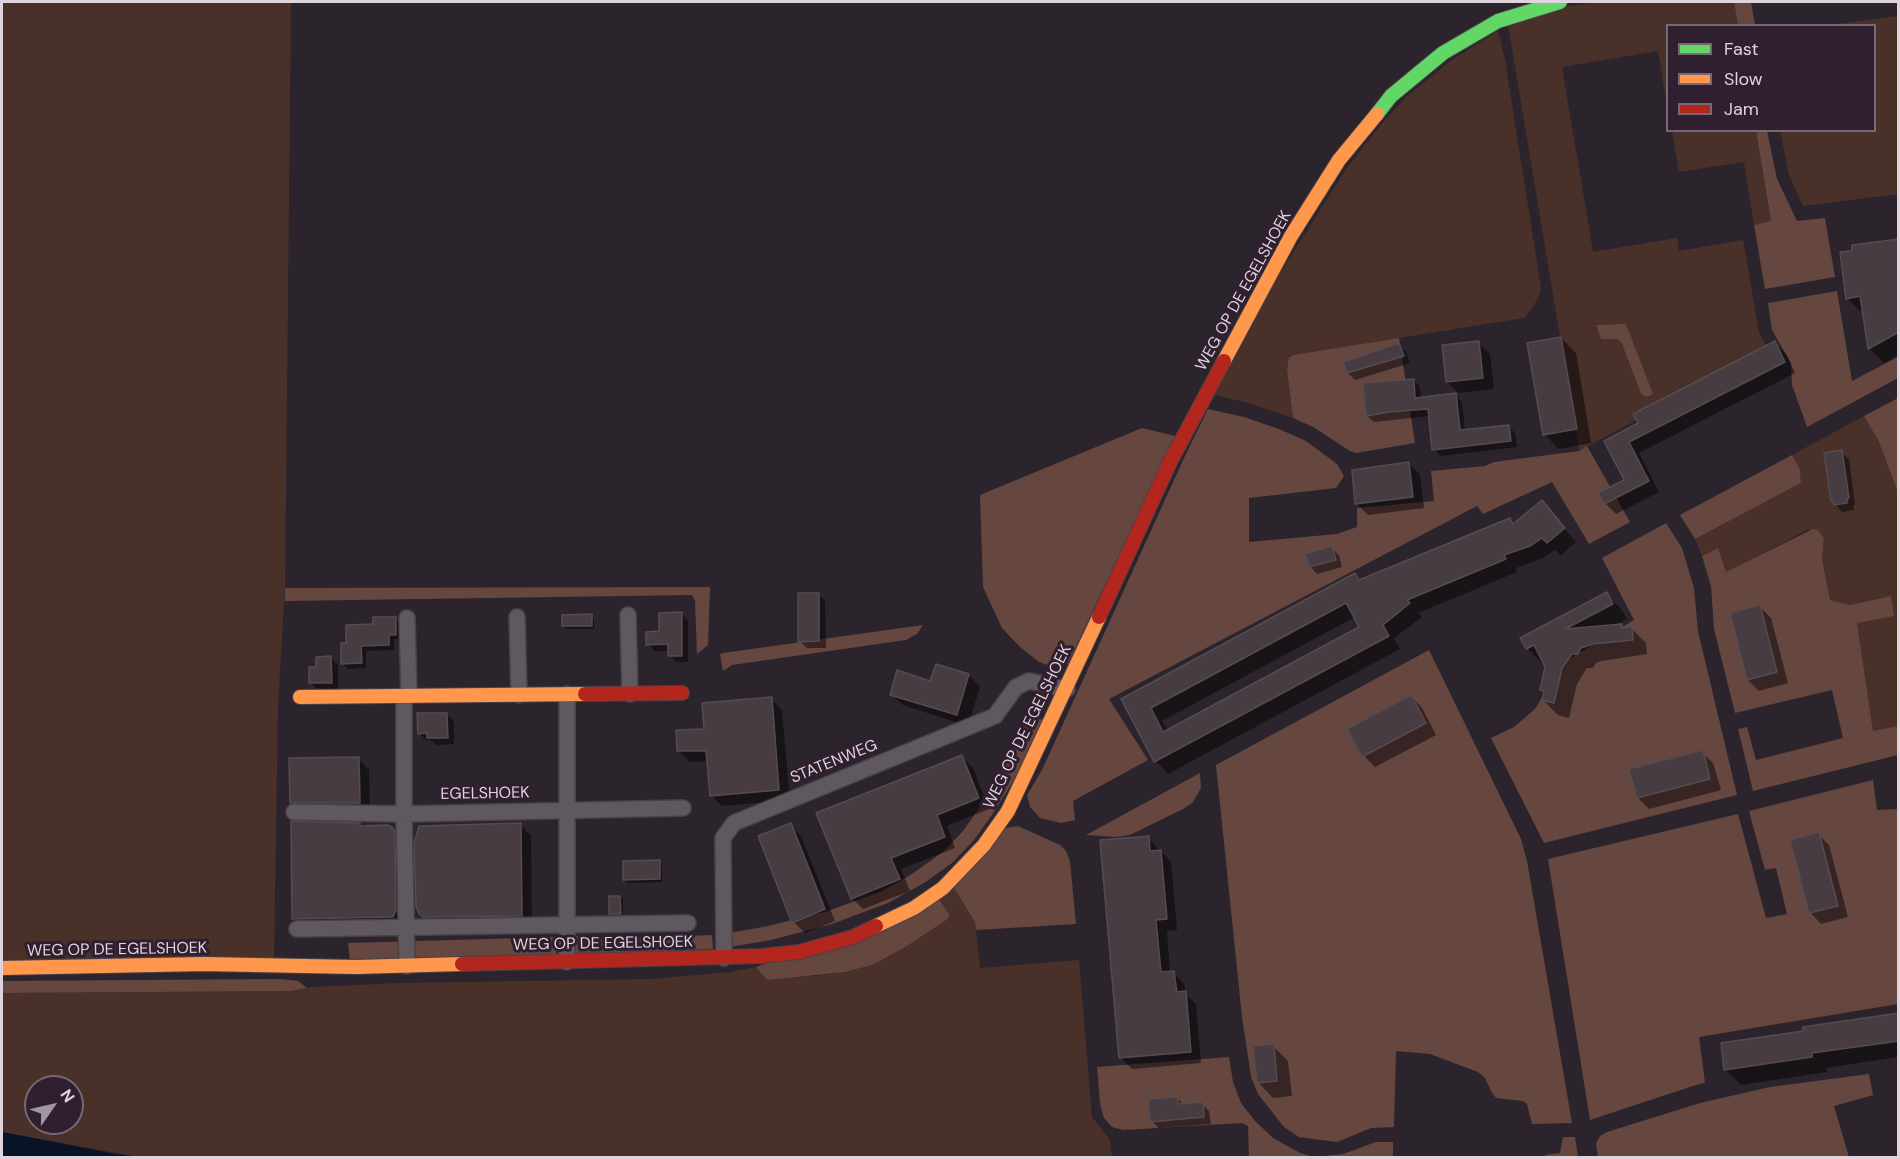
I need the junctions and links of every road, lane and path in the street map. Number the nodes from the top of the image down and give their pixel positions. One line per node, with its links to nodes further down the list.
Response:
1 (1560, 2): 5 (street, WEG OP DE EGELSHOEK)
2 (628, 615): 8 (street)
3 (517, 617): 9 (street)
4 (407, 618): 10 (street)
5 (1067, 689): 20 (street, WEG OP DE EGELSHOEK); 20 (street, STATENWEG)
6 (682, 693): 8 (street)
7 (567, 694): 8 (street); 9 (street); 13 (street)
8 (630, 694)
9 (519, 695): 10 (street)
10 (406, 696): 11 (street); 15 (street)
11 (300, 697)
12 (684, 808): 13 (street, EGELSHOEK)
13 (567, 811): 15 (street, EGELSHOEK); 17 (street)
14 (294, 812): 15 (street, EGELSHOEK)
15 (404, 814): 18 (street)
16 (688, 923): 17 (street)
17 (566, 924): 18 (street); 21 (street)
18 (406, 927): 19 (street); 22 (street)
19 (297, 929)
20 (724, 958): 21 (street, WEG OP DE EGELSHOEK)
21 (567, 962): 22 (street, WEG OP DE EGELSHOEK)
22 (407, 966): 23 (street, WEG OP DE EGELSHOEK)
23 (2, 968)

